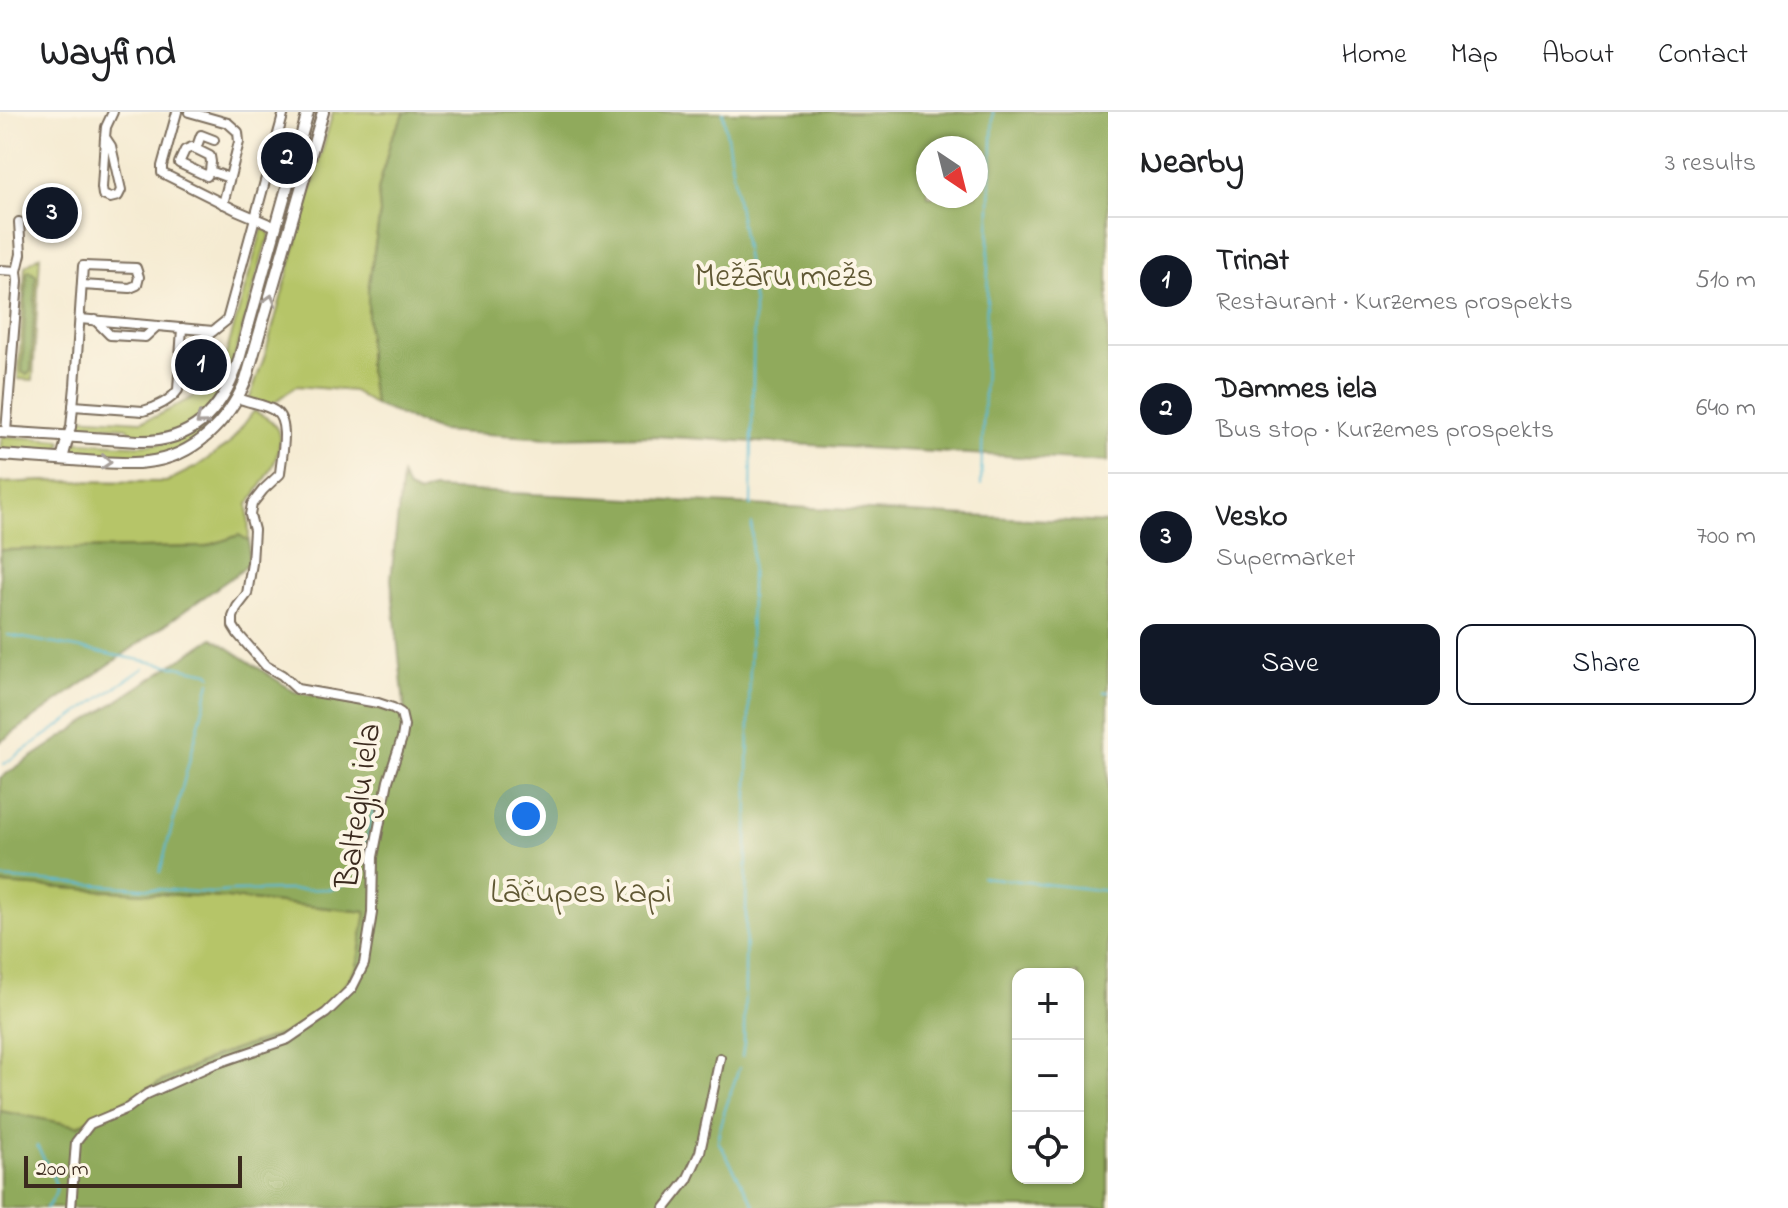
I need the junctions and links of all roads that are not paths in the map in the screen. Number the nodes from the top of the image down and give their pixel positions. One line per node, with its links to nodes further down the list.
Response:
1 (113, 112): 7 (street)
2 (177, 112): 12 (street)
3 (189, 112): 11 (street)
4 (284, 112): 13 (street)
5 (308, 112): 15 (main road)
6 (323, 112): 16 (main road)
7 (105, 137): 7 (street)
8 (214, 140): 9 (street)
9 (196, 149): 10 (street); 10 (street)
10 (210, 171): 11 (street)
11 (229, 178): 12 (street)
12 (223, 204): 13 (street)
13 (255, 219): 15 (street); 24 (street)
14 (19, 222): 18 (street)
15 (276, 227): 16 (main road); 30 (main road, one-way to 30)
16 (289, 231): 26 (main road, one-way to 16)
17 (0, 270): 18 (street)
18 (17, 271): 27 (street)
19 (82, 285): 19 (street); 20 (street)
20 (80, 319): 21 (street); 28 (street)
21 (94, 320): 22 (street); 22 (street)
22 (157, 326): 23 (street)
23 (182, 328): 24 (street); 28 (street)
24 (213, 331): 25 (street)
25 (193, 347)
26 (238, 398): 32 (main road, one-way to 26); 34 (street, Baltegļu iela)
27 (4, 401): 29 (street)
28 (73, 406): 30 (street)
29 (3, 432): 30 (main road)
30 (68, 436): 32 (main road)
31 (0, 455): 32 (main road)
32 (62, 459)
33 (720, 1058): 35 (street)
34 (71, 1208)
35 (665, 1208)

